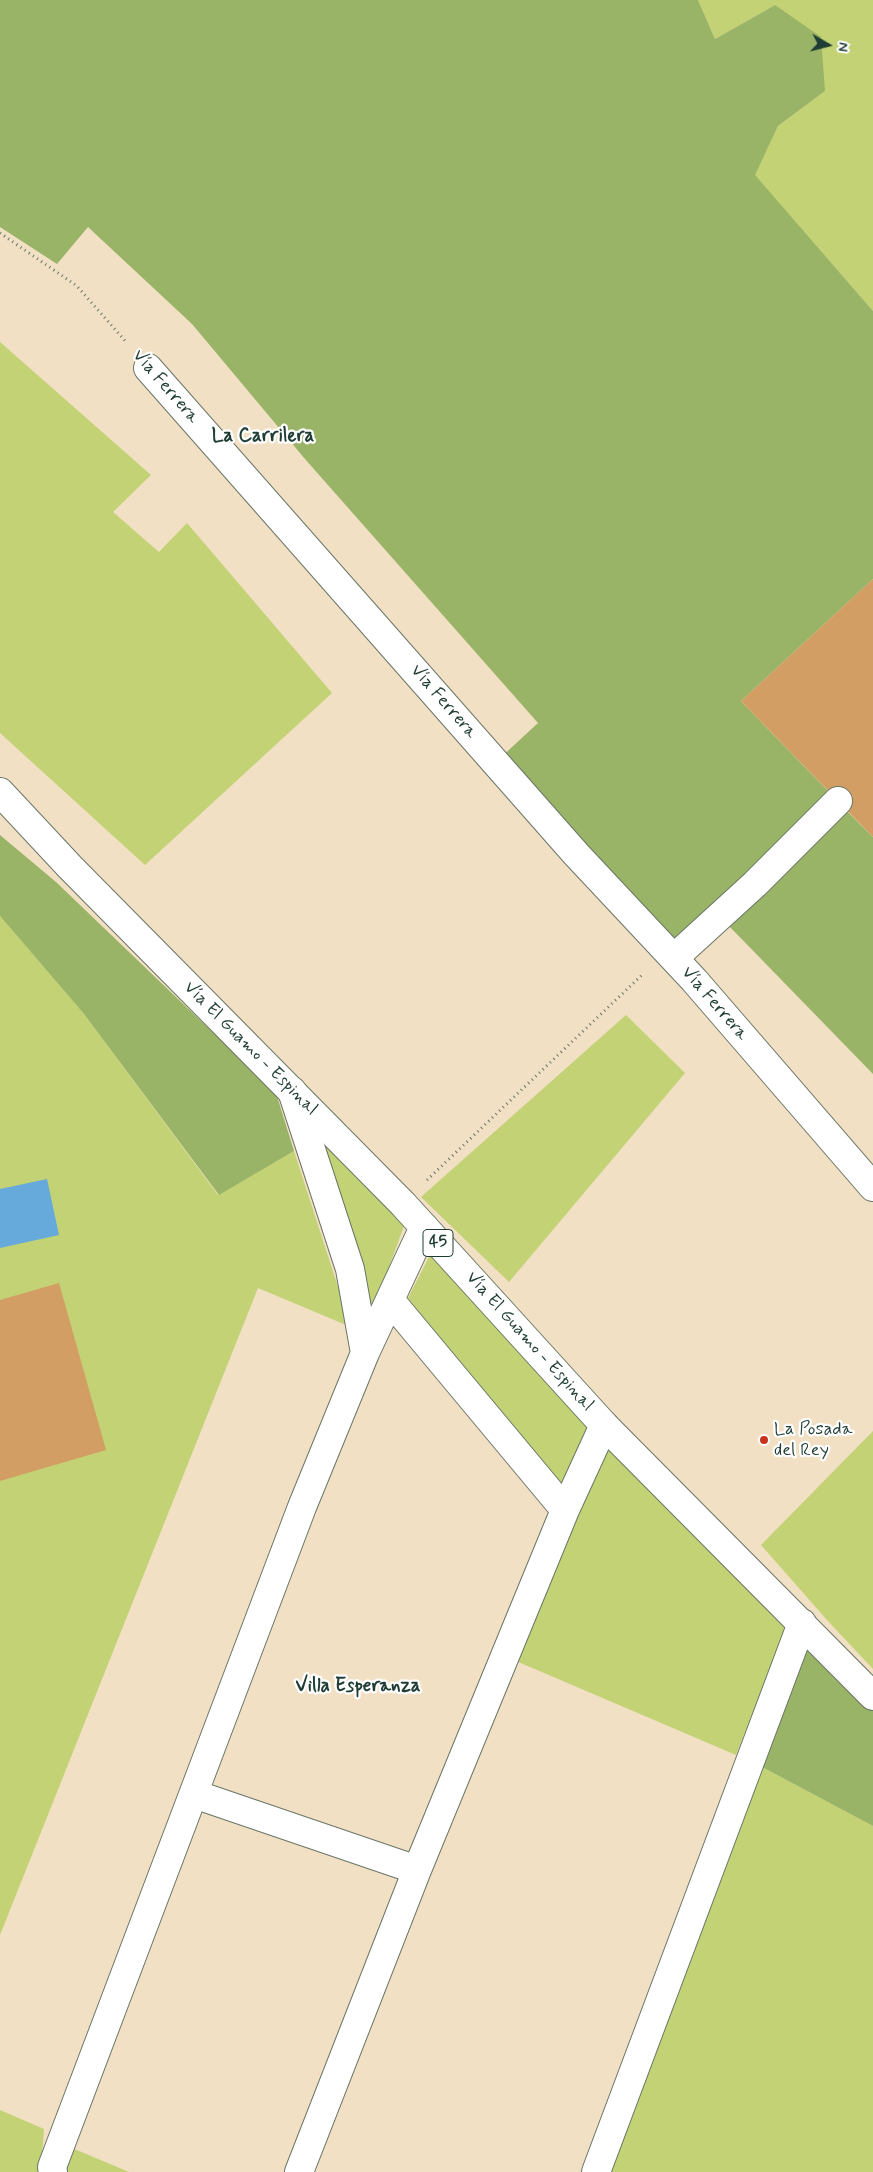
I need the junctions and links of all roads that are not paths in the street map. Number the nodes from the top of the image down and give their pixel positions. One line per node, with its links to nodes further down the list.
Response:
1 (148, 368): 4 (street, Vía Ferrera)
2 (0, 792): 5 (street, Vía El Guamo - Espinal / 45)
3 (838, 801): 4 (street)
4 (662, 963): 6 (street, Vía Ferrera)
5 (292, 1091): 7 (street, Vía El Guamo - Espinal / 45); 9 (street)
6 (873, 1187)
7 (424, 1227): 8 (street); 10 (street, Vía El Guamo - Espinal / 45)
8 (390, 1300): 9 (street); 11 (street)
9 (364, 1354): 14 (street)
10 (604, 1425): 11 (street); 12 (street, Vía El Guamo - Espinal / 45)
11 (565, 1510): 15 (street)
12 (802, 1623): 13 (street, Vía El Guamo - Espinal / 45); 18 (street)
13 (873, 1696)
14 (194, 1794): 15 (street); 16 (street)
15 (417, 1870): 17 (street)
16 (53, 2172)
17 (299, 2172)
18 (596, 2172)

